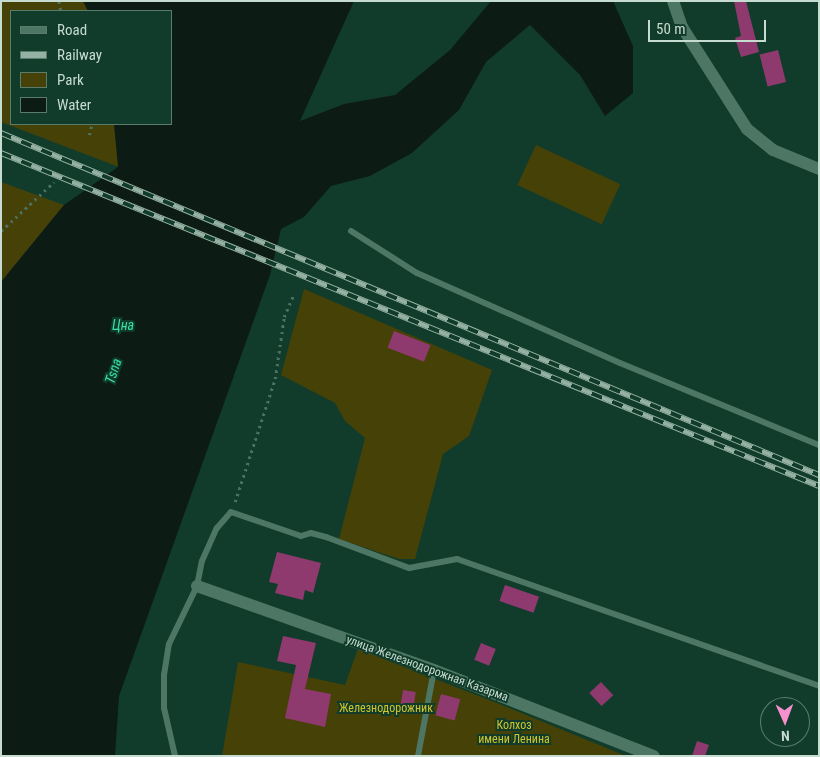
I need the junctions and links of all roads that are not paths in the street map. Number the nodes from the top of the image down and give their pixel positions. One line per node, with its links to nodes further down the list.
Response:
1 (673, 1): 2 (street)
2 (819, 169)
3 (350, 231): 4 (lane)
4 (819, 446)
5 (198, 586): 6 (street, улица Железнодорожная Казарма); 7 (lane); 9 (lane)
6 (434, 670): 8 (street, улица Железнодорожная Казарма); 10 (lane)
7 (819, 686)
8 (628, 750): 11 (street, улица Железнодорожная Казарма)
9 (175, 756)
10 (418, 756)
11 (654, 756)

